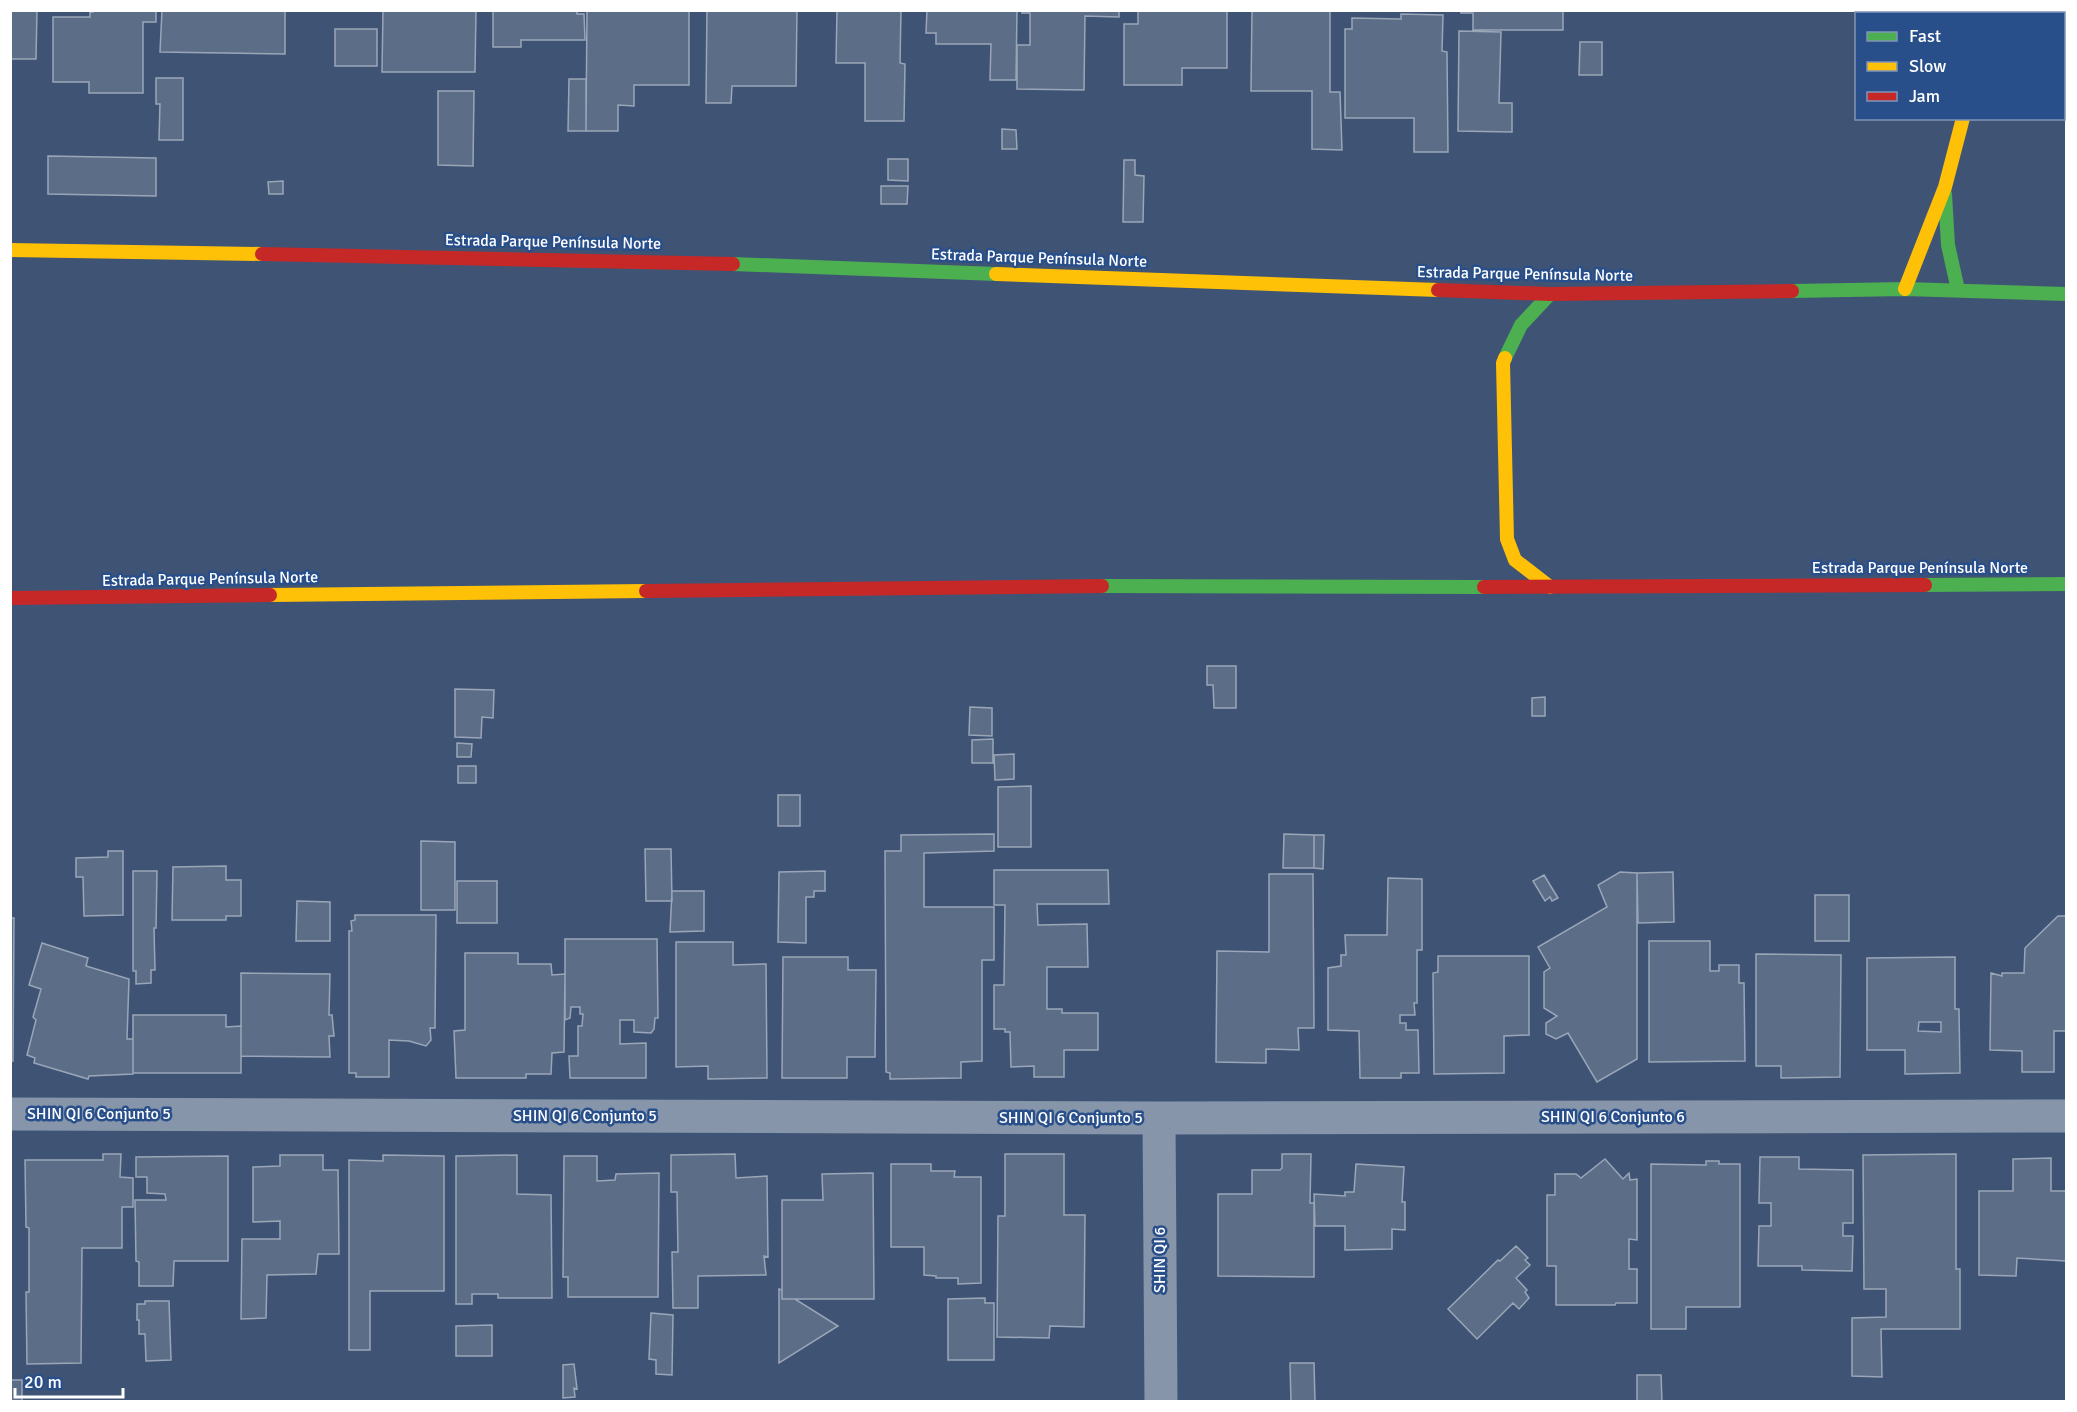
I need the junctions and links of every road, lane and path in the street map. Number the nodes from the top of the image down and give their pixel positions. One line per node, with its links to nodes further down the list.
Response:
1 (1962, 120): 2 (main road)
2 (1945, 187): 4 (main road); 5 (main road)
3 (10, 250): 6 (main road, Estrada Parque Península Norte)
4 (1905, 288): 5 (main road, Estrada Parque Península Norte); 6 (main road, Estrada Parque Península Norte)
5 (1958, 290): 7 (main road, Estrada Parque Península Norte)
6 (1550, 294): 9 (main road)
7 (2067, 294)
8 (2067, 584): 9 (main road, Estrada Parque Península Norte)
9 (1550, 587): 10 (main road, Estrada Parque Península Norte)
10 (10, 598)
11 (10, 1114): 13 (street, SHIN QI 6 Conjunto 5)
12 (2067, 1116): 13 (street, SHIN QI 6 Conjunto 6)
13 (1159, 1118): 14 (street, SHIN QI 6)
14 (1161, 1401)

